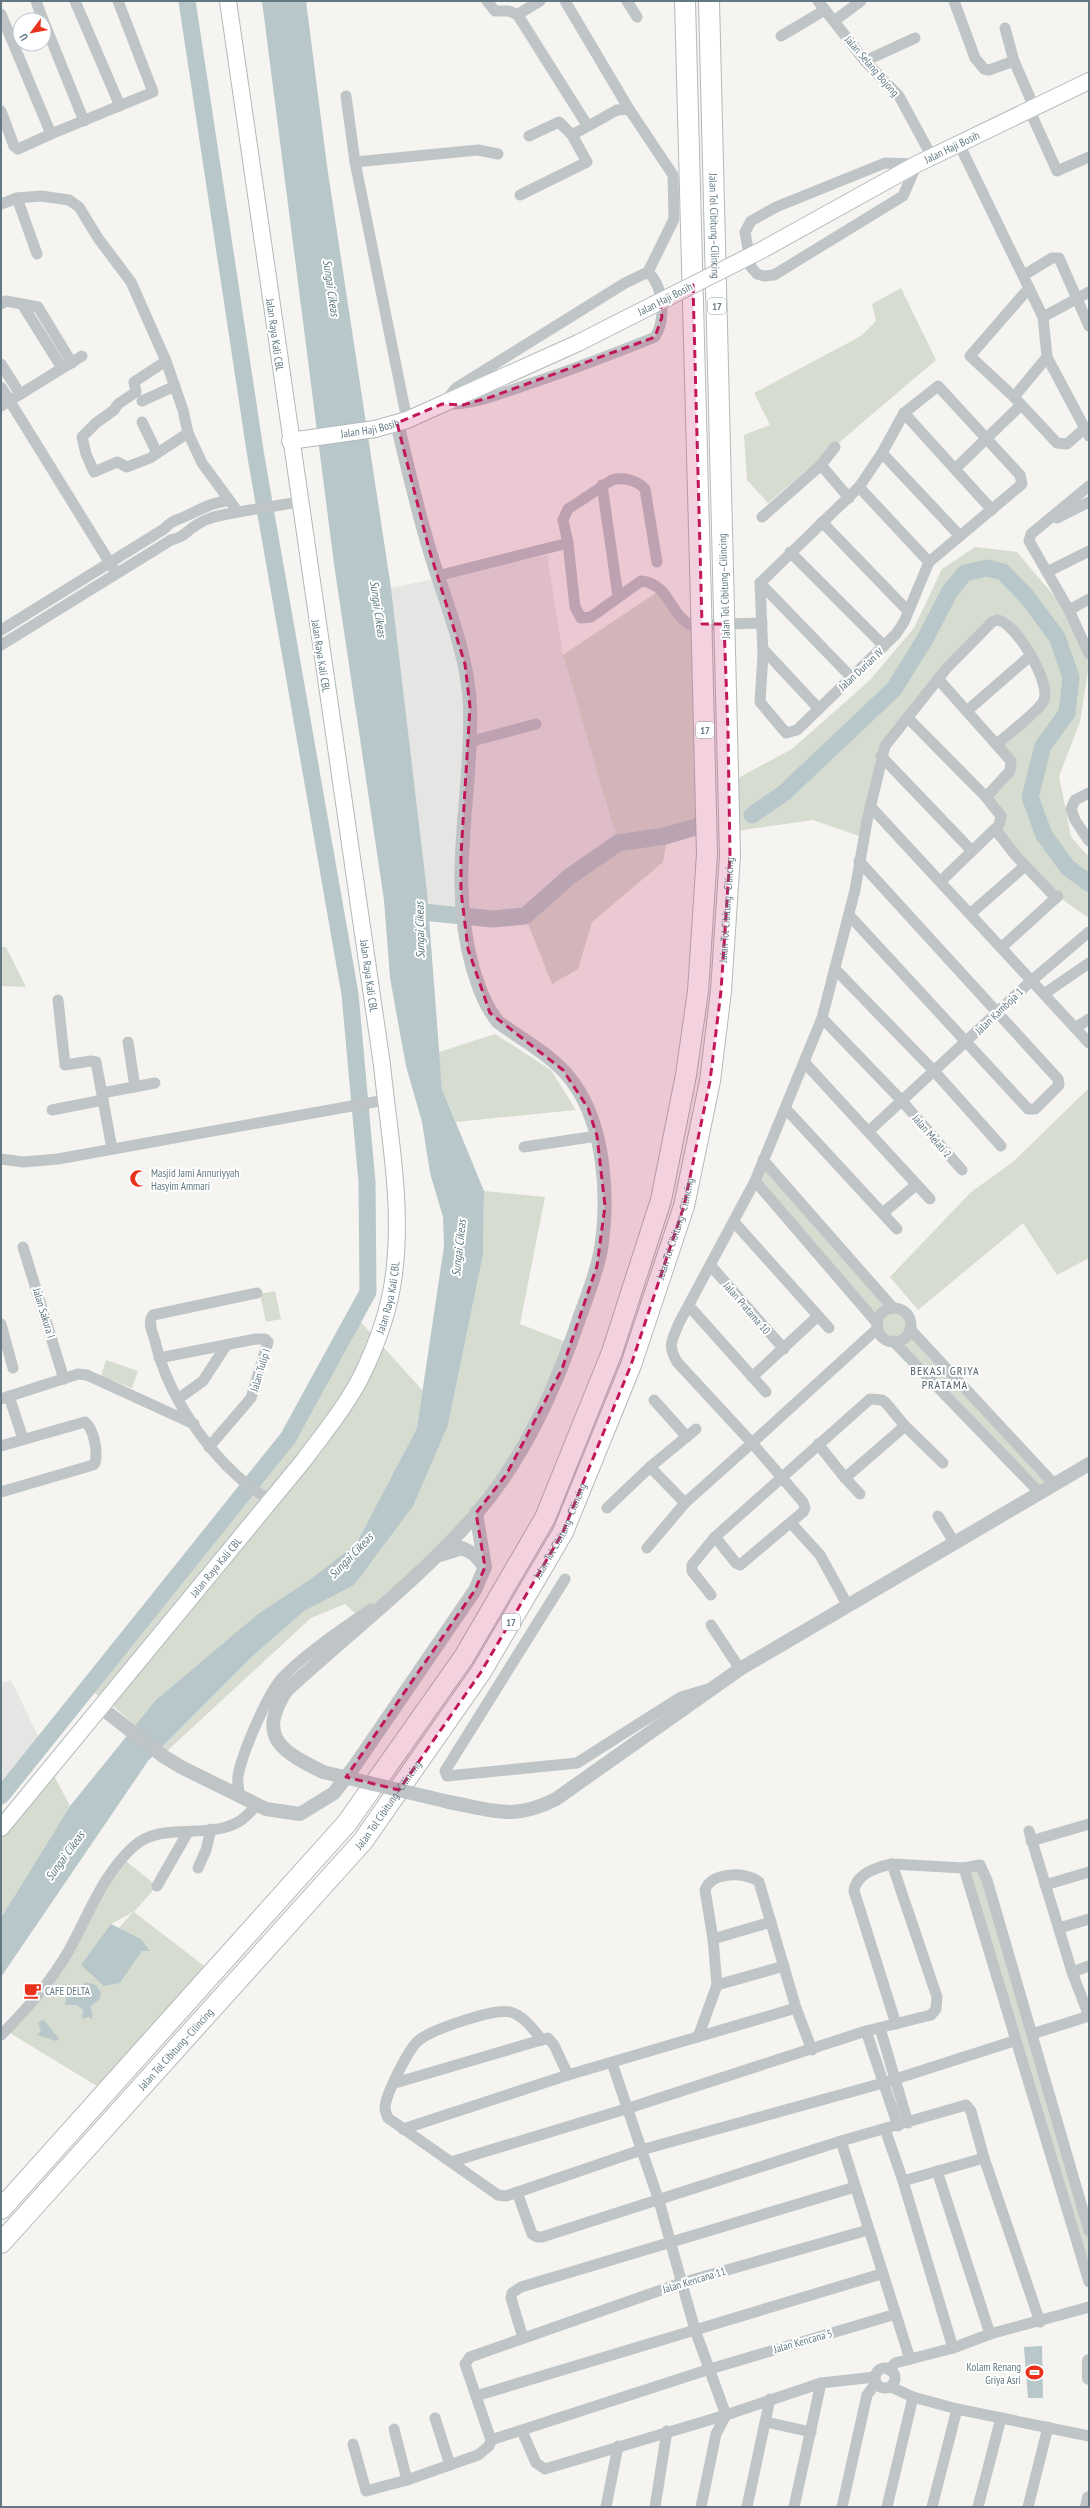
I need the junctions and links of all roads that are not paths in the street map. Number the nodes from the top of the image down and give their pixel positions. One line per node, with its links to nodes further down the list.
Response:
1 (36, 1): 14 (street)
2 (75, 1): 27 (street)
3 (118, 1): 27 (street)
4 (228, 1): 72 (main road, Jalan Raya Kali CBL)
5 (487, 1): 16 (street)
6 (540, 1): 16 (street)
7 (565, 1): 29 (street)
8 (627, 1): 17 (street)
9 (685, 1): 277 (highway, Jalan Tol Cibitung–Cilincing / 17, bridge)
10 (709, 1): 281 (highway, Jalan Tol Cibitung–Cilincing / 17, bridge)
11 (861, 1): 18 (street)
12 (954, 1): 24 (street)
13 (822, 6): 18 (street, Jalan Selang Bojong); 20 (street)
14 (40, 12)
15 (1, 14): 33 (street)
16 (518, 15): 32 (street)
17 (637, 17)
18 (834, 21): 23 (street, Jalan Selang Bojong)
19 (1005, 28): 24 (street)
20 (782, 36)
21 (915, 38): 23 (street)
22 (52, 41): 31 (street)
23 (865, 61): 38 (street, Jalan Selang Bojong)
24 (1014, 61): 28 (street)
25 (1089, 81): 28 (main road, Jalan Haji Bosih)
26 (346, 96): 40 (street)
27 (120, 106): 31 (street)
28 (1032, 108): 36 (main road, Jalan Haji Bosih); 39 (street)
29 (629, 109): 32 (street); 46 (street)
30 (1, 111): 33 (street)
31 (84, 121): 33 (street)
32 (587, 125): 34 (street)
33 (51, 134)
34 (572, 135): 35 (street); 42 (street)
35 (529, 136)
36 (959, 144): 38 (main road, Jalan Haji Bosih); 47 (street)
37 (498, 154): 40 (street)
38 (932, 157): 41 (main road, Jalan Haji Bosih)
39 (1089, 157)
40 (355, 162): 68 (street)
41 (917, 164): 41 (street); 65 (main road, Jalan Haji Bosih, bridge)
42 (520, 195)
43 (17, 198): 44 (street); 45 (street); 56 (street)
44 (1, 204)
45 (37, 254)
46 (648, 272): 65 (street); 65 (street)
47 (1024, 274): 48 (street); 50 (street)
48 (1029, 288): 52 (street); 63 (street)
49 (1089, 292): 50 (street)
50 (1076, 298): 52 (street); 53 (street)
51 (1, 304): 58 (street)
52 (1042, 317): 55 (street)
53 (1089, 326)
54 (82, 356): 58 (street)
55 (1047, 358): 63 (street); 69 (street)
56 (166, 361): 59 (street); 74 (street)
57 (1, 364): 61 (street)
58 (67, 366): 61 (street)
59 (175, 386): 62 (street); 70 (street)
60 (1, 387): 64 (street)
61 (20, 394): 64 (street)
62 (142, 401)
63 (1018, 401): 69 (street); 71 (street)
64 (5, 403): 96 (street)
65 (442, 404): 68 (main road, Jalan Haji Bosih)
66 (904, 413): 71 (street); 75 (street); 77 (street)
67 (142, 422): 74 (street)
68 (402, 422): 72 (main road, Jalan Haji Bosih); 99 (street)
69 (1087, 432)
70 (188, 433): 74 (street); 82 (street)
71 (986, 438): 77 (street); 85 (street, Jalan Durian IV)
72 (290, 441): 83 (main road, Jalan Raya Kali CBL)
73 (835, 447): 76 (street)
74 (157, 453)
75 (882, 453): 80 (street); 90 (street)
76 (821, 465): 81 (street); 87 (street)
77 (956, 468): 85 (street)
78 (602, 485): 91 (street); 94 (street); 101 (street)
79 (1089, 486): 89 (street)
80 (858, 487): 81 (street); 95 (street)
81 (849, 498): 88 (street)
82 (229, 500): 86 (street); 96 (street)
83 (299, 502): 86 (street); 151 (main road, Jalan Raya Kali CBL)
84 (1089, 502): 89 (street)
85 (992, 510): 90 (street, Jalan Durian IV)
86 (238, 512): 98 (street)
87 (762, 517)
88 (822, 522): 93 (street); 103 (street)
89 (1040, 526): 97 (street)
90 (960, 536): 95 (street, Jalan Durian IV)
91 (568, 544): 99 (street); 101 (street)
92 (1089, 551): 97 (street)
93 (790, 552): 100 (street); 108 (street)
94 (657, 562)
95 (929, 562): 103 (street, Jalan Durian IV)
96 (110, 563): 98 (street); 106 (street)
97 (1047, 572): 104 (street)
98 (117, 573): 107 (street)
99 (437, 576): 118 (street)
100 (760, 583): 105 (street, Jalan Durian IV); 112 (street)
101 (618, 596): 105 (street)
102 (1089, 599): 104 (street)
103 (907, 610): 108 (street, Jalan Durian IV)
104 (1069, 610): 110 (street)
105 (762, 622): 109 (street, Jalan Durian IV)
106 (1, 630)
107 (1, 645)
108 (884, 646): 112 (street, Jalan Durian IV)
109 (763, 649): 114 (street); 114 (street, Jalan Durian IV)
110 (1089, 651)
111 (1030, 656): 113 (street); 115 (street); 119 (street)
112 (851, 677): 114 (street, Jalan Durian IV)
113 (938, 680): 115 (street); 116 (street)
114 (819, 709)
115 (968, 710): 119 (street)
116 (908, 718): 120 (street); 122 (street)
117 (536, 724): 118 (street)
118 (469, 742): 156 (street)
119 (998, 744): 122 (street)
120 (881, 756): 123 (street); 126 (street)
121 (1089, 793): 125 (street)
122 (986, 797): 124 (street)
123 (870, 806): 127 (street); 129 (street)
124 (995, 828): 126 (street); 128 (street)
125 (1089, 841)
126 (971, 850): 129 (street)
127 (859, 861): 131 (street); 139 (street)
128 (1025, 866): 130 (street); 133 (street)
129 (941, 881): 130 (street)
130 (970, 914): 133 (street)
131 (849, 915): 135 (street); 143 (street)
132 (1089, 932): 136 (street, Jalan Kamboja 1)
133 (1002, 947): 136 (street)
134 (1089, 963): 137 (street)
135 (836, 970): 140 (street); 147 (street)
136 (1031, 980): 137 (street); 139 (street, Jalan Kamboja 1)
137 (1044, 994): 142 (street)
138 (58, 1000): 150 (street)
139 (998, 1012): 143 (street, Jalan Kamboja 1); 143 (street)
140 (822, 1018): 146 (street); 152 (street, Jalan Melati 2)
141 (1089, 1019): 142 (street)
142 (1075, 1028): 145 (street)
143 (968, 1041): 147 (street, Jalan Kamboja 1)
144 (128, 1042): 149 (street)
145 (1089, 1043)
146 (805, 1063): 153 (street); 155 (street)
147 (934, 1071): 152 (street, Jalan Kamboja 1); 157 (street)
148 (155, 1083): 149 (street)
149 (135, 1087): 150 (street)
150 (102, 1096): 154 (street); 159 (street)
151 (385, 1100): 159 (street); 209 (main road, Jalan Raya Kali CBL)
152 (902, 1101): 155 (street, Jalan Kamboja 1); 162 (street, Jalan Melati 2)
153 (786, 1109): 161 (street); 166 (street)
154 (52, 1110)
155 (869, 1131): 164 (street)
156 (597, 1136): 158 (street); 212 (street)
157 (1001, 1146)
158 (524, 1147)
159 (112, 1149): 160 (street)
160 (1, 1159)
161 (763, 1160): 163 (street); 173 (street)
162 (962, 1170)
163 (755, 1181): 167 (street); 176 (street)
164 (916, 1184): 165 (street); 166 (street)
165 (930, 1199)
166 (882, 1213): 168 (street)
167 (734, 1222): 170 (street); 174 (street)
168 (897, 1229)
169 (23, 1247): 186 (street, Jalan Sakura I)
170 (711, 1266): 172 (street); 181 (street, Jalan Pratama 10)
171 (257, 1293): 183 (street)
172 (689, 1306): 185 (street); 196 (street)
173 (893, 1308): 176 (street); 178 (street)
174 (818, 1316): 177 (street); 181 (street)
175 (1, 1324): 182 (street)
176 (877, 1326): 179 (street); 196 (street)
177 (828, 1328)
178 (910, 1329): 179 (street); 205 (street)
179 (893, 1341): 207 (street)
180 (225, 1347): 183 (street, Jalan Tulip I); 189 (street); 199 (street, Jalan Tulip I)
181 (784, 1349): 185 (street)
182 (5, 1350): 184 (street)
183 (159, 1358): 189 (street)
184 (13, 1368)
185 (752, 1377): 187 (street)
186 (64, 1379): 188 (street); 191 (street)
187 (766, 1392)
188 (5, 1398): 195 (street)
189 (178, 1399): 191 (street)
190 (654, 1400): 194 (street)
191 (194, 1424): 199 (street)
192 (905, 1426): 197 (street); 200 (street); 204 (street)
193 (696, 1429): 194 (street)
194 (687, 1437): 202 (street)
195 (23, 1439): 198 (street); 206 (street)
196 (752, 1443): 203 (street); 210 (street)
197 (818, 1444): 203 (street); 204 (street)
198 (1, 1446)
199 (210, 1447): 209 (street)
200 (944, 1463)
201 (1089, 1464): 205 (street)
202 (650, 1467): 210 (street); 211 (street)
203 (782, 1475): 214 (street); 215 (street)
204 (845, 1478): 208 (street)
205 (1054, 1484): 207 (street)
206 (1, 1492)
207 (1040, 1492): 216 (street)
208 (860, 1494)
209 (270, 1500): 227 (main road, Jalan Raya Kali CBL)
210 (685, 1503): 217 (street)
211 (607, 1508)
212 (476, 1514): 218 (street); 219 (street)
213 (938, 1516): 216 (street)
214 (791, 1523): 215 (street); 223 (street)
215 (715, 1537): 222 (street)
216 (954, 1542): 223 (street)
217 (647, 1548)
218 (435, 1558): 219 (street); 221 (street)
219 (485, 1566): 229 (street)
220 (565, 1579): 226 (street)
221 (408, 1584): 226 (street, bridge); 228 (street)
222 (711, 1595)
223 (848, 1606): 225 (street)
224 (711, 1625): 225 (street)
225 (740, 1669): 226 (street)
226 (716, 1686)
227 (99, 1706): 228 (street); 231 (main road, Jalan Raya Kali CBL)
228 (239, 1794): 229 (street)
229 (258, 1804): 232 (street)
230 (1089, 1824): 238 (street)
231 (1, 1828)
232 (211, 1829): 233 (street); 235 (street)
233 (188, 1832): 239 (street); 253 (street)
234 (892, 1864): 236 (street); 250 (street); 250 (street)
235 (198, 1868)
236 (964, 1868): 254 (street); 257 (street)
237 (1089, 1872): 238 (street)
238 (1045, 1885): 242 (street)
239 (157, 1886)
240 (1089, 1919): 242 (street)
241 (771, 1922): 243 (street); 243 (street); 244 (street)
242 (1059, 1928): 246 (street)
243 (713, 1939): 247 (street)
244 (784, 1966): 247 (street); 248 (street)
245 (1089, 1966): 246 (street)
246 (1072, 1972): 249 (street)
247 (717, 1985): 255 (street)
248 (796, 2008): 255 (street); 258 (street)
249 (1089, 2016): 254 (street)
250 (896, 2024): 251 (street)
251 (880, 2028): 252 (street); 261 (street)
252 (866, 2031): 258 (street); 263 (street)
253 (1, 2034)
254 (1032, 2034): 279 (street)
255 (698, 2037): 259 (street)
256 (542, 2040): 260 (street); 262 (street); 262 (street)
257 (1014, 2041): 261 (street); 283 (street)
258 (812, 2050): 264 (street)
259 (612, 2062): 260 (street); 264 (street)
260 (568, 2075): 266 (street)
261 (894, 2078): 263 (street); 265 (street)
262 (395, 2083): 266 (street)
263 (883, 2083): 265 (street); 269 (street)
264 (629, 2108): 269 (street); 271 (street)
265 (903, 2124): 267 (street); 270 (street)
266 (403, 2129): 271 (street)
267 (885, 2129): 268 (street); 273 (street)
268 (841, 2140): 274 (street); 276 (street)
269 (642, 2150): 275 (street); 276 (street)
270 (984, 2158): 272 (street); 287 (street)
271 (451, 2162): 275 (street)
272 (937, 2171): 273 (street); 289 (street)
273 (903, 2181): 291 (street)
274 (855, 2187): 278 (street); 280 (street)
275 (517, 2192): 276 (street)
276 (658, 2201): 280 (street)
277 (1, 2208)
278 (868, 2230): 282 (street); 284 (street, Jalan Kencana 11)
279 (1089, 2231)
280 (670, 2242): 284 (street); 290 (street)
281 (1, 2243)
282 (882, 2274): 286 (street); 288 (street)
283 (1089, 2282)
284 (681, 2283): 288 (street); 290 (street, Jalan Kencana 11)
285 (1089, 2307): 287 (street)
286 (896, 2314): 292 (street); 294 (street, Jalan Kencana 5)
287 (1040, 2322): 289 (street)
288 (695, 2330): 294 (street); 300 (street)
289 (990, 2334): 291 (street)
290 (523, 2338): 300 (street, Jalan Kencana 11)
291 (953, 2348): 292 (street)
292 (910, 2359): 295 (street)
293 (1089, 2361): 296 (street)
294 (710, 2369): 304 (street); 310 (street, Jalan Kencana 5)
295 (890, 2370): 297 (street); 299 (street)
296 (1089, 2378)
297 (875, 2380): 298 (street); 299 (street); 325 (street)
298 (821, 2383): 302 (street); 312 (street)
299 (891, 2387): 301 (street)
300 (476, 2396): 314 (street)
301 (913, 2397): 303 (street); 326 (street)
302 (770, 2399): 304 (street); 307 (street)
303 (957, 2409): 306 (street); 327 (street)
304 (726, 2415): 311 (street); 322 (street)
305 (435, 2418): 317 (street)
306 (1001, 2418): 308 (street); 328 (street)
307 (766, 2422): 312 (street); 323 (street)
308 (1048, 2427): 313 (street); 329 (street)
309 (394, 2429): 318 (street)
310 (522, 2431): 314 (street, Jalan Kencana 5); 316 (street)
311 (667, 2431): 316 (street); 321 (street)
312 (811, 2432): 324 (street)
313 (1089, 2436)
314 (492, 2440): 317 (street)
315 (353, 2444): 318 (street)
316 (618, 2446): 320 (street)
317 (450, 2465): 318 (street)
318 (407, 2480)
319 (1089, 2498): 330 (street)
320 (606, 2507)
321 (655, 2507)
322 (700, 2507)
323 (747, 2507)
324 (794, 2507)
325 (842, 2507)
326 (887, 2507)
327 (932, 2507)
328 (978, 2507)
329 (1028, 2507)
330 (1087, 2507)

